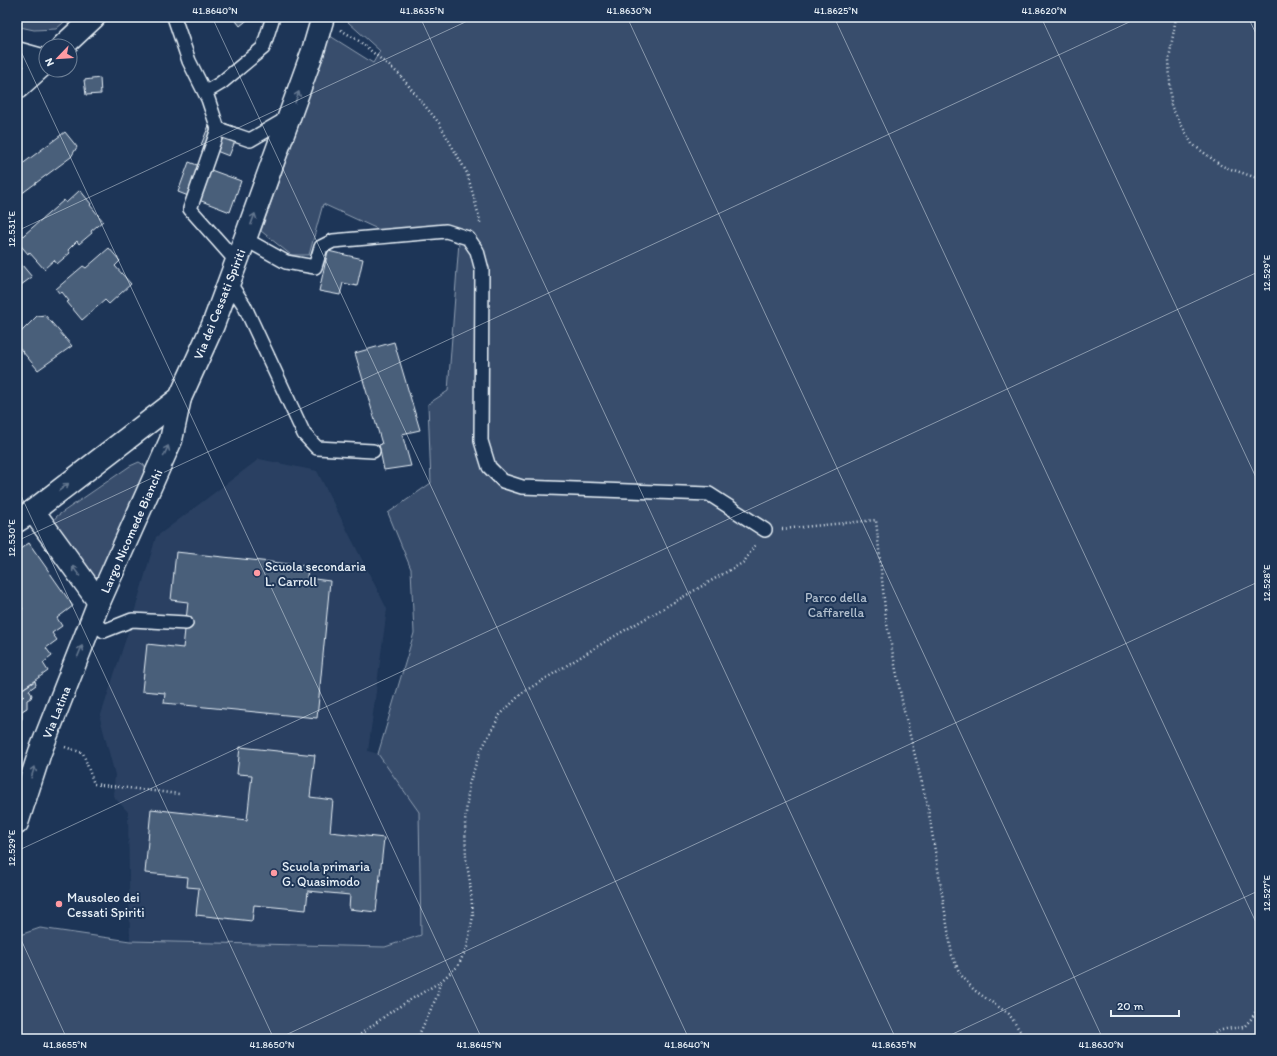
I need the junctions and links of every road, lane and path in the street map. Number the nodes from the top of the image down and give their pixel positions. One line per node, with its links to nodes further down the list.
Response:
1 (94, 17): 6 (street)
2 (174, 17): 11 (lane)
3 (273, 17): 11 (lane)
4 (323, 17): 12 (street, Via dei Cessati Spiriti, one-way to 4); 16 (path)
5 (1176, 17): 14 (path)
6 (72, 38)
7 (17, 53): 8 (street)
8 (38, 59)
9 (38, 68): 10 (street)
10 (17, 88)
11 (206, 92): 13 (lane)
12 (290, 117): 13 (lane); 15 (street, Via dei Cessati Spiriti, one-way to 12)
13 (218, 129): 17 (lane)
14 (1260, 179)
15 (246, 239): 16 (lane); 17 (street, Via dei Cessati Spiriti)
16 (477, 251): 22 (lane)
17 (237, 262): 18 (street, Via dei Cessati Spiriti)
18 (229, 282): 19 (street, Via dei Cessati Spiriti); 20 (lane)
19 (180, 398): 21 (street, Via dei Cessati Spiriti, one-way to 19); 23 (street, Largo Nicomede Bianchi, one-way to 19)
20 (374, 451)
21 (25, 516): 23 (street, Largo Nicomede Bianchi, one-way to 21)
22 (765, 530): 28 (path); 32 (path)
23 (96, 611): 24 (lane); 27 (street, Via Latina, one-way to 23)
24 (186, 623)
25 (61, 745): 26 (path)
26 (179, 794)
27 (17, 823)
28 (440, 982): 30 (path); 31 (path)
29 (1260, 1003): 33 (path)
30 (354, 1039)
31 (417, 1039)
32 (1022, 1039)
33 (1210, 1039)

